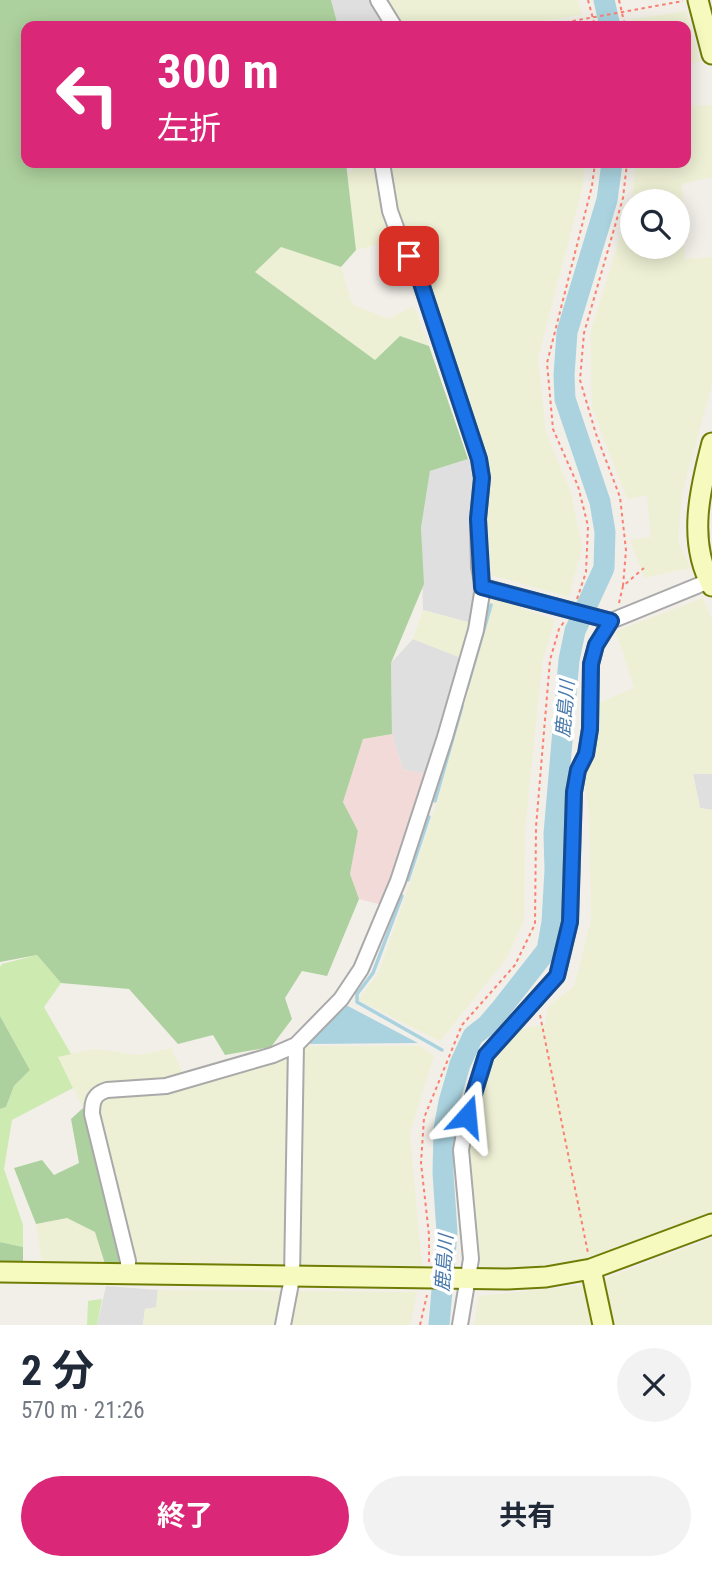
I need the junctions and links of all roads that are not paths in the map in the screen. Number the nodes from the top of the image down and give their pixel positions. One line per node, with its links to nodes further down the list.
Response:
1 (378, 0): 3 (street)
2 (698, 0): 4 (street)
3 (391, 21)
4 (712, 54)
5 (383, 168): 8 (street)
6 (712, 443): 7 (street)
7 (711, 584): 9 (street)
8 (482, 587): 9 (street); 10 (street)
9 (613, 620): 16 (street)
10 (296, 1045): 14 (street); 15 (street)
11 (712, 1224): 12 (street)
12 (591, 1269): 16 (street); 19 (street)
13 (0, 1272): 14 (street)
14 (128, 1276): 15 (street)
15 (292, 1278): 16 (street); 17 (street)
16 (469, 1280): 18 (street)
17 (283, 1325)
18 (460, 1325)
19 (603, 1325)

